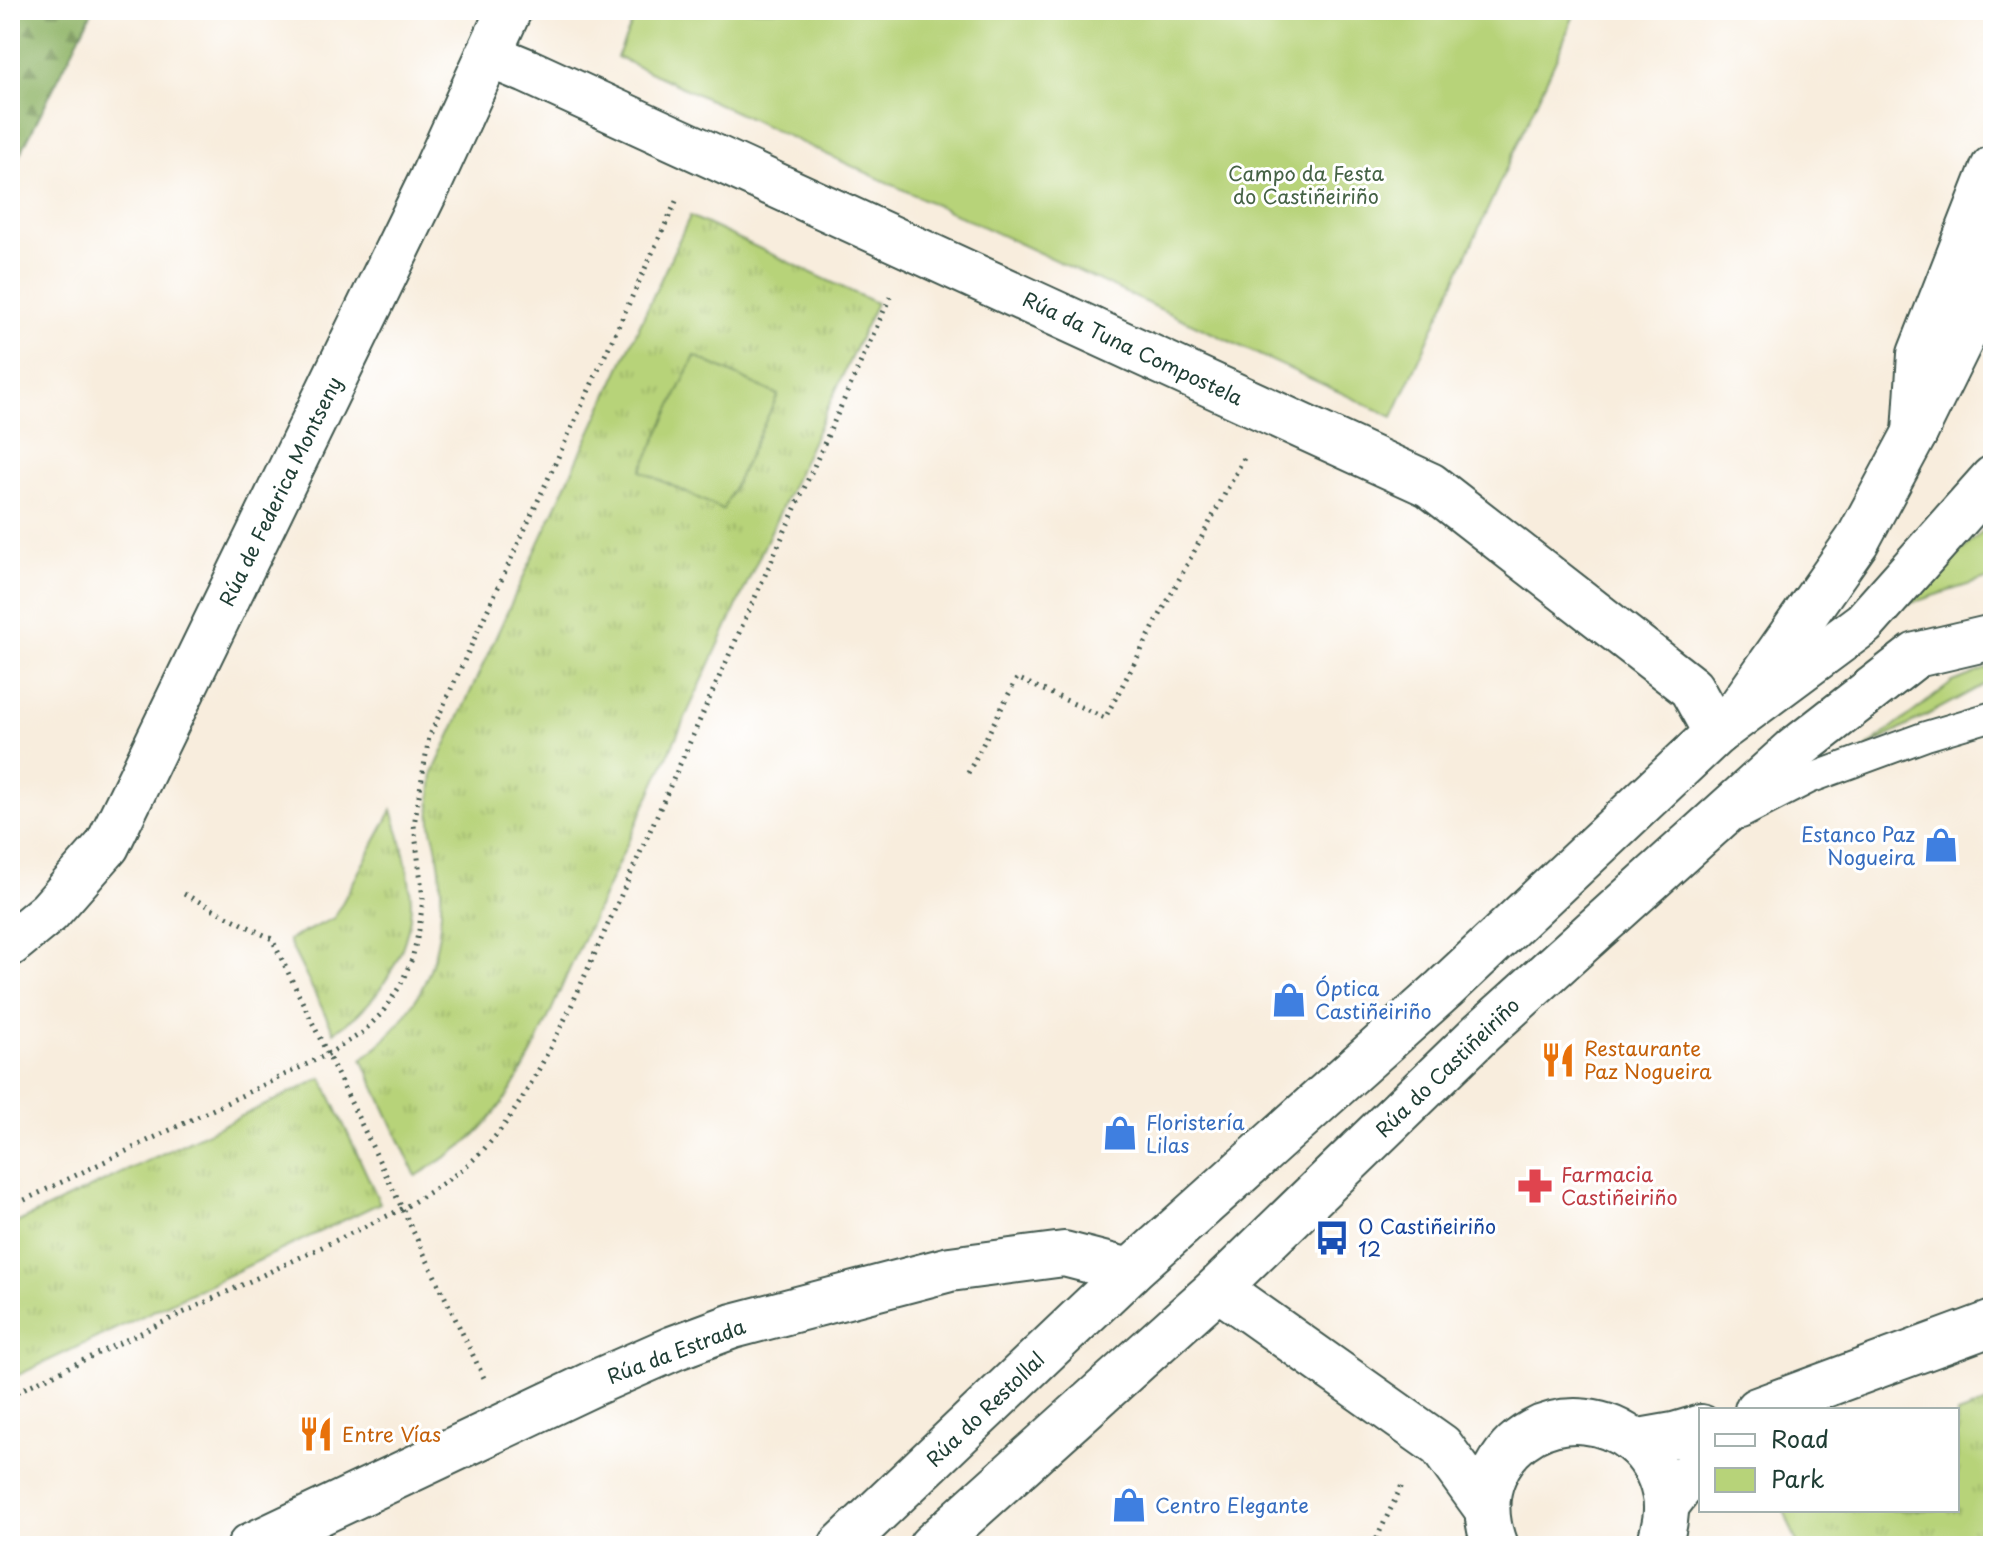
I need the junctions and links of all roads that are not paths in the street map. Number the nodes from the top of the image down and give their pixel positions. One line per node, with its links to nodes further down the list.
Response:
1 (509, 10): 2 (main road, Rúa de Federica Montseny)
2 (488, 55): 9 (main road, Rúa da Tuna Compostela); 11 (main road, Rúa de Federica Montseny)
3 (1993, 168): 5 (main road)
4 (1993, 267): 5 (main road)
5 (1915, 433): 9 (main road)
6 (1993, 478): 9 (main road)
7 (1993, 637): 10 (main road, Rúa do Castiñeiriño)
8 (1993, 716): 10 (lane)
9 (1716, 733): 12 (main road)
10 (1698, 836): 13 (main road, Rúa do Castiñeiriño)
11 (10, 944)
12 (1130, 1271): 23 (main road, Rúa da Estrada); 24 (main road, Rúa do Restollal)
13 (1218, 1288): 19 (main road); 25 (main road, Rúa do Castiñeiriño)
14 (1993, 1323): 15 (main road)
15 (1765, 1408)
16 (1699, 1428): 17 (main road)
17 (1634, 1442): 18 (main road); 21 (main road)
18 (1515, 1445): 19 (main road); 22 (main road)
19 (1441, 1446): 22 (main road)
20 (1699, 1463): 21 (main road)
21 (1662, 1526)
22 (1491, 1535)
23 (250, 1546)
24 (841, 1546)
25 (931, 1546)

